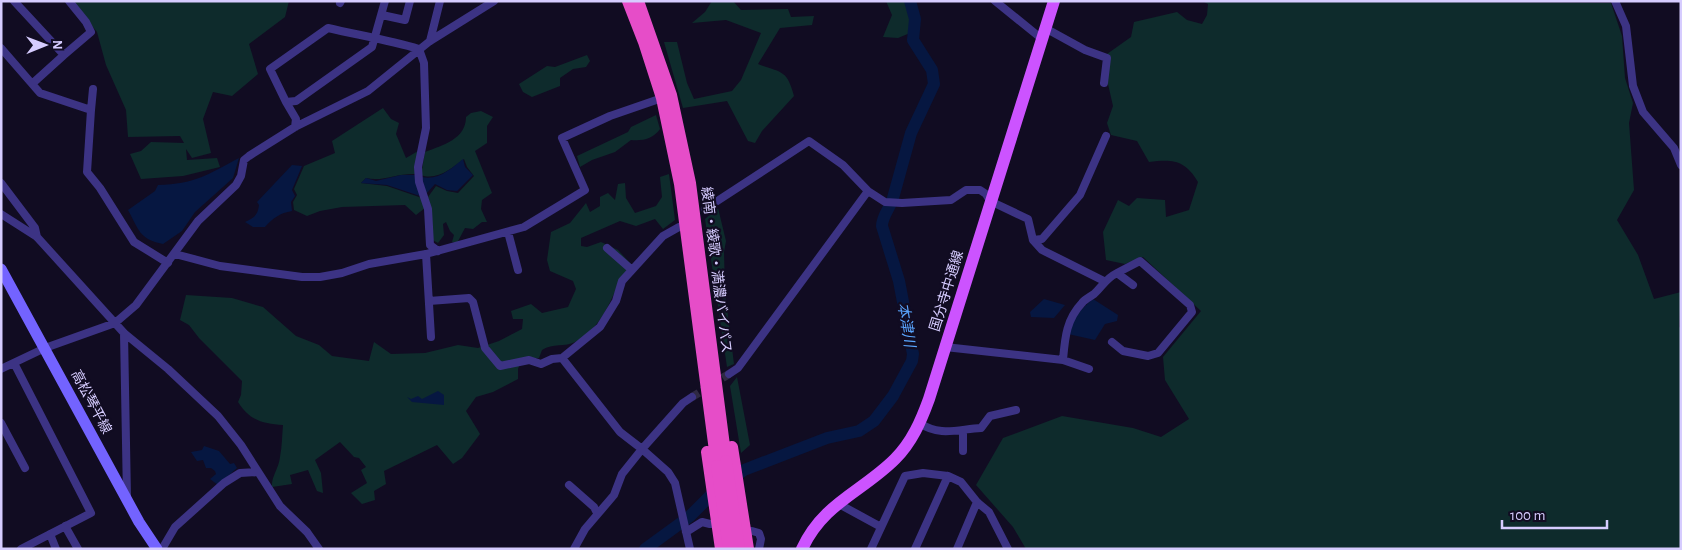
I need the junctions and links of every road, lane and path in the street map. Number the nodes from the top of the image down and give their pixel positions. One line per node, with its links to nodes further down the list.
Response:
1 (14, 1): 18 (street)
2 (69, 1): 18 (street)
3 (385, 1): 12 (street)
4 (410, 1): 12 (street)
5 (440, 1): 15 (street)
6 (494, 1): 15 (street)
7 (628, 1): 22 (highway, 綾南・綾歌・満濃バイパス)
8 (638, 1): 22 (highway, 綾南・綾歌・満濃バイパス)
9 (995, 1): 13 (street)
10 (1054, 1): 13 (main road, 国分寺中通線)
11 (1615, 1): 27 (street)
12 (382, 15): 14 (street)
13 (1043, 34): 20 (street); 30 (main road, 国分寺中通線)
14 (376, 38): 17 (street); 23 (street); 23 (street)
15 (430, 41): 17 (street)
16 (1, 48): 19 (street)
17 (419, 50): 25 (street); 38 (street)
18 (64, 55): 19 (street)
19 (33, 83): 24 (street)
20 (1104, 83)
21 (93, 89): 24 (street)
22 (667, 97): 34 (street); 47 (highway, 綾南・綾歌・満濃バイパス)
23 (286, 102): 25 (street)
24 (91, 110): 41 (street)
25 (295, 127): 39 (street)
26 (1106, 136): 36 (street)
27 (1681, 165)
28 (1, 183): 35 (street)
29 (868, 191): 30 (street); 31 (street); 61 (street)
30 (990, 201): 36 (street); 54 (main road, 国分寺中通線)
31 (705, 209)
32 (1, 214): 35 (street)
33 (679, 227): 44 (street)
34 (508, 232): 38 (street); 43 (street)
35 (37, 237): 50 (street)
36 (1033, 240): 46 (street)
37 (607, 248): 44 (street)
38 (438, 251): 40 (street)
39 (175, 254): 40 (street); 41 (street)
40 (426, 254): 49 (street)
41 (168, 263): 50 (street)
42 (1, 269): 55 (main road, 高松琴平線)
43 (518, 270)
44 (632, 270): 56 (street)
45 (1116, 273): 46 (street); 48 (street); 53 (street)
46 (1104, 280): 57 (street)
47 (699, 285): 69 (highway, 綾南・綾歌・満濃バイパス); 69 (highway)
48 (1133, 285)
49 (429, 301): 52 (street); 56 (street)
50 (114, 323): 51 (street); 55 (street)
51 (124, 333): 71 (street); 74 (street)
52 (432, 337)
53 (1112, 342)
54 (945, 347): 57 (street); 64 (main road, 国分寺中通線)
55 (45, 348): 58 (street); 74 (main road, 高松琴平線)
56 (562, 358): 67 (street)
57 (1063, 360): 60 (street)
58 (14, 363): 59 (street); 79 (street)
59 (1, 369)
60 (1090, 369)
61 (729, 374)
62 (692, 397): 67 (street)
63 (1016, 410): 66 (street)
64 (920, 423): 66 (street); 76 (main road, 国分寺中通線)
65 (2, 426): 70 (street)
66 (963, 431): 68 (street)
67 (642, 449): 77 (street); 81 (street)
68 (963, 451)
69 (721, 463): 78 (highway); 94 (highway, 綾南・綾歌・満濃バイパス, bridge); 95 (highway, 綾南・綾歌・満濃バイパス, bridge); 96 (highway)
70 (25, 468)
71 (258, 472): 89 (street); 90 (street)
72 (948, 476): 75 (street); 80 (street); 100 (street)
73 (569, 485): 77 (street)
74 (128, 500): 88 (main road, 高松琴平線)
75 (978, 502): 84 (street); 101 (street)
76 (837, 503): 80 (street); 98 (main road, 国分寺中通線)
77 (597, 514): 91 (street)
78 (713, 519): 81 (street); 93 (highway)
79 (66, 526): 83 (street); 87 (street)
80 (881, 527): 99 (street)
81 (686, 530): 92 (street)
82 (752, 531): 97 (street)
83 (50, 534): 85 (street); 86 (street)
84 (1002, 540): 102 (street); 103 (street)
85 (21, 549)
86 (56, 549)
87 (78, 549)
88 (157, 549)
89 (162, 549)
90 (319, 549)
91 (574, 549)
92 (690, 549)
93 (721, 549)
94 (729, 549)
95 (739, 549)
96 (748, 549)
97 (759, 549)
98 (802, 549)
99 (871, 549)
100 (915, 549)
101 (956, 549)
102 (999, 549)
103 (1008, 549)

